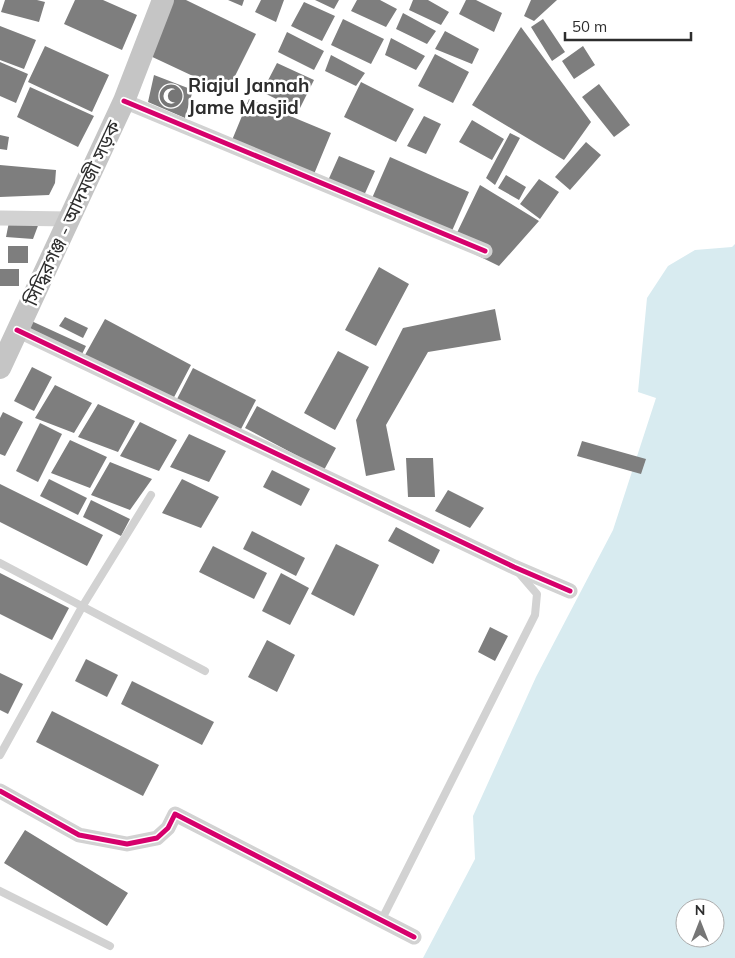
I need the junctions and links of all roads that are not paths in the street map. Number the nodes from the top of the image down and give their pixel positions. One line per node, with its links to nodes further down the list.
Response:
1 (163, 0): 2 (main road, সিদ্ধিরগঞ্জ - আদমজী সড়ক)
2 (124, 101): 4 (main road, সিদ্ধিরগঞ্জ - আদমজী সড়ক); 5 (street)
3 (0, 218): 4 (street)
4 (70, 219): 6 (main road, সিদ্ধিরগঞ্জ - আদমজী সড়ক)
5 (485, 251)
6 (17, 330): 7 (main road, সিদ্ধিরগঞ্জ - আদমজী সড়ক); 10 (street)
7 (0, 368)
8 (151, 496): 12 (lane)
9 (0, 563): 12 (lane)
10 (514, 567): 11 (street); 17 (lane)
11 (570, 592)
12 (82, 607): 13 (lane); 14 (lane)
13 (205, 671)
14 (0, 754)
15 (0, 791): 17 (street)
16 (0, 891): 19 (lane)
17 (381, 921): 18 (street)
18 (414, 937)
19 (110, 946)

